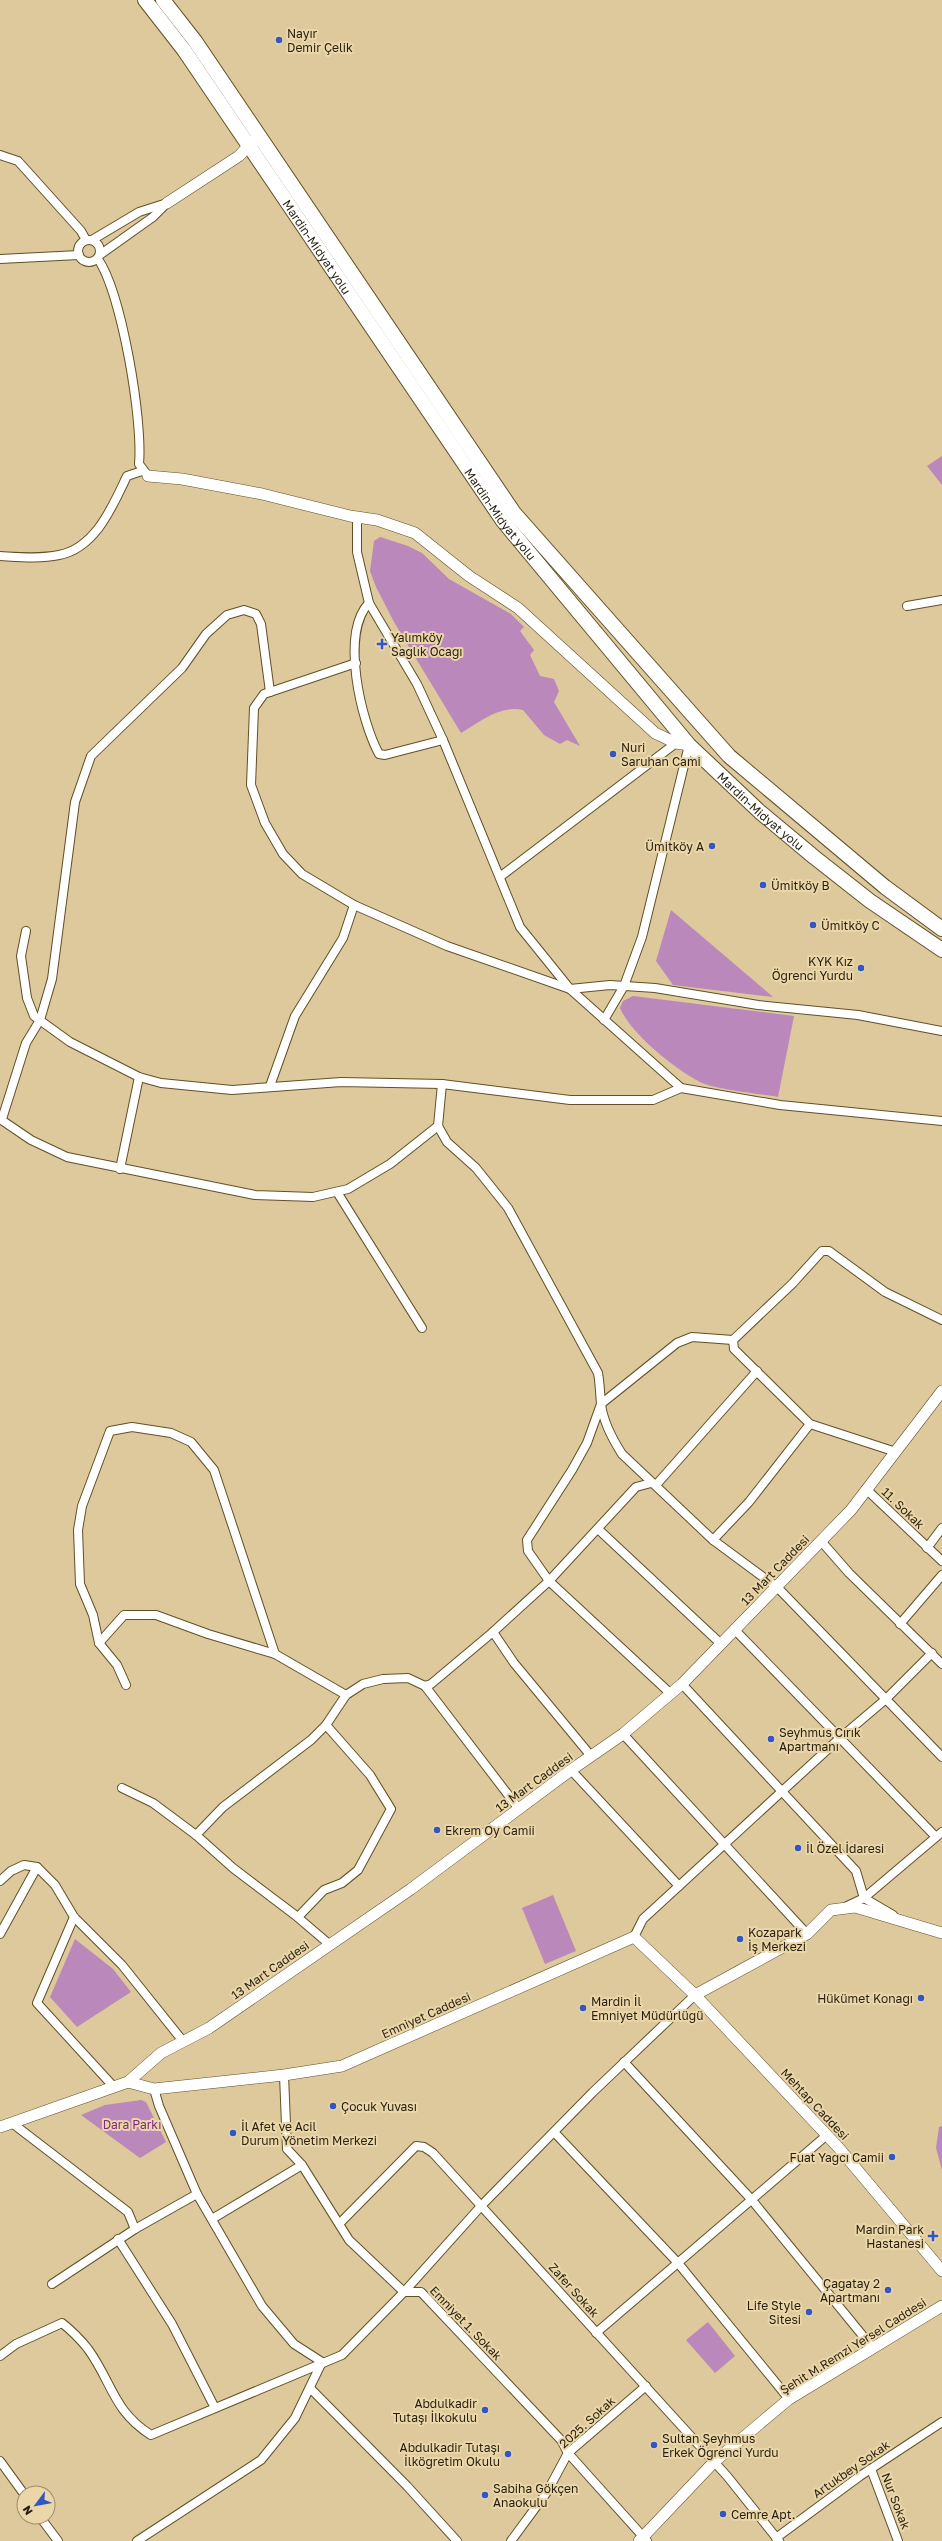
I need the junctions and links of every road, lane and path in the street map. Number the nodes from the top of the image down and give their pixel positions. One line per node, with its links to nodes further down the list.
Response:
1 (145, 0): 4 (highway, Mardin-Midyat yolu)
2 (162, 0): 3 (highway, Mardin-Midyat yolu)
3 (258, 134): 4 (street); 23 (highway, Mardin-Midyat yolu)
4 (249, 147): 6 (street); 20 (highway, Mardin-Midyat yolu)
5 (0, 155): 7 (street)
6 (167, 203): 7 (street); 9 (street)
7 (89, 240): 8 (street); 9 (street)
8 (79, 255): 9 (street); 10 (street)
9 (99, 257): 11 (street)
10 (0, 259)
11 (145, 473): 12 (street); 13 (street)
12 (357, 517): 15 (street); 20 (street)
13 (0, 556)
14 (942, 600): 16 (street)
15 (369, 603): 17 (street); 19 (street)
16 (907, 606)
17 (356, 663): 18 (street); 19 (street)
18 (270, 692): 22 (street); 28 (street)
19 (443, 740): 21 (street)
20 (682, 744): 21 (street); 25 (highway, Mardin-Midyat yolu); 26 (street)
21 (501, 876): 27 (street)
22 (354, 906): 27 (street); 33 (street)
23 (942, 929)
24 (26, 931): 28 (street)
25 (942, 950)
26 (624, 986): 27 (street); 29 (street); 30 (street)
27 (570, 989): 29 (street)
28 (40, 1020): 31 (street); 35 (street)
29 (604, 1020): 34 (street)
30 (942, 1032)
31 (139, 1077): 33 (street); 38 (street)
32 (442, 1084): 33 (street); 34 (street); 37 (street)
33 (270, 1086)
34 (681, 1088): 36 (street)
35 (1, 1119): 38 (street)
36 (942, 1121)
37 (438, 1126): 39 (street); 45 (street)
38 (120, 1168): 39 (street)
39 (337, 1192): 41 (street)
40 (942, 1320): 42 (street)
41 (422, 1328)
42 (733, 1340): 43 (street); 45 (street)
43 (757, 1371): 46 (street); 48 (street)
44 (942, 1391): 47 (street, 13 Mart Caddesi)
45 (601, 1404): 48 (street); 57 (street)
46 (810, 1424): 47 (street); 52 (street)
47 (896, 1452): 49 (street, 13 Mart Caddesi)
48 (654, 1484): 51 (street); 52 (street)
49 (866, 1489): 53 (street, 13 Mart Caddesi); 54 (street, 11. Sokak)
50 (942, 1528): 54 (street)
51 (598, 1529): 57 (street); 63 (street)
52 (713, 1540): 58 (street)
53 (821, 1541): 58 (street, 13 Mart Caddesi); 59 (street)
54 (926, 1548): 55 (street, 11. Sokak)
55 (942, 1561)
56 (942, 1575): 59 (street)
57 (549, 1581): 61 (street); 70 (street)
58 (778, 1588): 60 (street, 13 Mart Caddesi); 72 (street)
59 (900, 1624): 65 (street)
60 (735, 1630): 63 (street, 13 Mart Caddesi); 75 (street)
61 (493, 1632): 69 (street); 76 (street)
62 (99, 1643): 64 (street); 64 (street); 67 (street)
63 (720, 1643): 68 (street, 13 Mart Caddesi)
64 (275, 1654): 71 (street)
65 (932, 1654): 66 (street); 72 (street)
66 (942, 1664)
67 (126, 1684)
68 (682, 1684): 70 (street, 13 Mart Caddesi); 80 (street)
69 (425, 1686): 71 (street); 81 (street)
70 (671, 1694): 74 (street, 13 Mart Caddesi)
71 (346, 1695): 73 (street)
72 (886, 1699): 75 (street); 77 (street)
73 (326, 1724): 82 (street); 91 (street)
74 (623, 1734): 76 (street, 13 Mart Caddesi); 84 (street)
75 (840, 1738): 80 (street); 83 (street)
76 (591, 1756): 78 (street, 13 Mart Caddesi)
77 (942, 1757)
78 (571, 1770): 81 (street, 13 Mart Caddesi); 87 (street)
79 (122, 1788): 82 (street)
80 (783, 1791): 84 (street); 88 (street)
81 (519, 1809): 97 (street, 13 Mart Caddesi)
82 (196, 1835): 91 (street)
83 (939, 1835): 88 (street)
84 (725, 1843): 87 (street); 95 (street)
85 (37, 1867): 86 (street); 90 (street); 94 (street)
86 (0, 1881)
87 (679, 1886): 96 (street)
88 (864, 1898): 89 (street); 92 (street)
89 (841, 1909): 92 (street); 95 (street)
90 (74, 1917): 99 (street); 103 (street)
91 (298, 1918): 97 (street)
92 (906, 1922): 93 (street)
93 (942, 1933)
94 (0, 1934)
95 (807, 1934): 98 (street)
96 (634, 1937): 98 (street); 101 (street, Emniyet Caddesi)
97 (328, 1944): 99 (street, 13 Mart Caddesi)
98 (698, 1994): 100 (street); 108 (street, Mehtap Caddesi)
99 (182, 2040): 102 (street, 13 Mart Caddesi)
100 (624, 2062): 107 (street); 111 (street)
101 (284, 2075): 104 (street, Emniyet Caddesi); 109 (street)
102 (128, 2082): 103 (street, 13 Mart Caddesi); 104 (street, Emniyet Caddesi)
103 (113, 2086): 105 (street, 13 Mart Caddesi)
104 (154, 2089): 110 (street)
105 (12, 2123): 106 (street, 13 Mart Caddesi); 115 (street)
106 (0, 2127)
107 (554, 2132): 112 (street); 117 (street)
108 (827, 2135): 111 (street); 118 (street, Mehtap Caddesi)
109 (302, 2165): 113 (street); 114 (street)
110 (197, 2194): 113 (street); 115 (street)
111 (751, 2199): 117 (street); 123 (street)
112 (482, 2205): 114 (street, Zafer Sokak); 120 (street); 122 (street, Zafer Sokak)
113 (212, 2219): 125 (street)
114 (340, 2223): 120 (street)
115 (135, 2228): 116 (street)
116 (118, 2240): 119 (street); 129 (street)
117 (678, 2263): 122 (street); 128 (street)
118 (942, 2271)
119 (52, 2284)
120 (404, 2292): 125 (street); 131 (street, Emniyet 1. Sokak)
121 (942, 2306): 123 (street, Şehit M.Remzi Yersel Caddesi)
122 (596, 2333): 126 (street, Zafer Sokak)
123 (872, 2347): 128 (street, Şehit M.Remzi Yersel Caddesi)
124 (0, 2356): 129 (street)
125 (322, 2362): 127 (street); 129 (street)
126 (646, 2386): 131 (street, 2025. Sokak); 133 (street, Zafer Sokak)
127 (310, 2388): 140 (street); 141 (street)
128 (790, 2399): 133 (street, Şehit M.Remzi Yersel Caddesi)
129 (215, 2408)
130 (942, 2422): 134 (street, Artukbey Sokak)
131 (568, 2453): 137 (street, Emniyet 1. Sokak); 142 (street, 2025. Sokak)
132 (0, 2461): 135 (street)
133 (714, 2462): 137 (street, Şehit M.Remzi Yersel Caddesi); 138 (street, Zafer Sokak)
134 (871, 2469): 138 (street, Artukbey Sokak); 143 (street, Nur Sokak)
135 (17, 2485)
136 (46, 2525): 139 (street)
137 (643, 2539)
138 (778, 2540)
139 (58, 2541)
140 (137, 2541)
141 (457, 2541)
142 (511, 2541)
143 (898, 2541)

